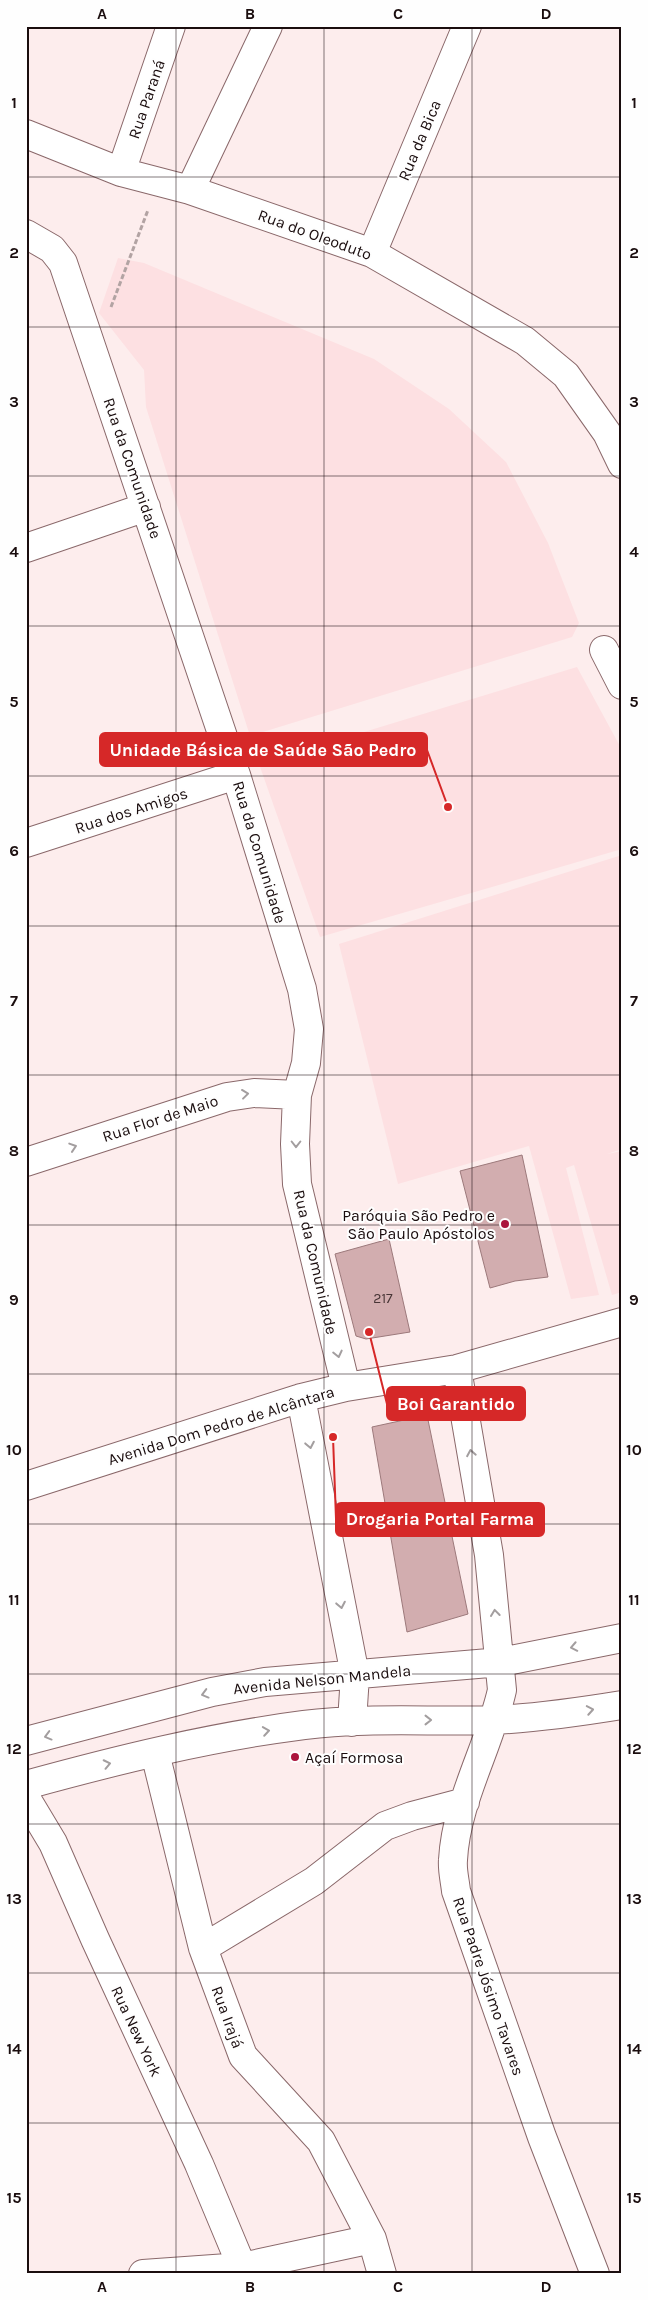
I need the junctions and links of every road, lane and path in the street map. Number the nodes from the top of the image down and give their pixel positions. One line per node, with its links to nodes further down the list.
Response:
1 (171, 26): 5 (street, Rua Paraná)
2 (268, 26): 7 (street)
3 (467, 26): 9 (street, Rua da Bica)
4 (26, 134): 5 (street, Rua do Oleoduto)
5 (121, 172): 6 (street, Rua do Oleoduto)
6 (158, 182): 7 (street, Rua do Oleoduto); 10 (path)
7 (190, 190): 9 (street, Rua do Oleoduto)
8 (26, 234): 12 (street, Rua da Comunidade)
9 (372, 253): 11 (street, Rua do Oleoduto)
10 (111, 308)
11 (622, 464)
12 (146, 507): 13 (street); 16 (street, Rua da Comunidade)
13 (26, 548)
14 (604, 650): 15 (street)
15 (622, 685)
16 (236, 775): 17 (street, Rua dos Amigos); 18 (street, Rua da Comunidade)
17 (26, 843)
18 (297, 1095): 19 (street, Rua Flor de Maio, one-way to 18); 22 (street, Rua da Comunidade, one-way to 22)
19 (26, 1162)
20 (622, 1322): 21 (street, Avenida Dom Pedro de Alcântara)
21 (457, 1369): 22 (street, Avenida Dom Pedro de Alcântara); 26 (street, Rua Padre Jósimo Tavares, one-way to 21)
22 (346, 1387): 23 (street, Avenida Dom Pedro de Alcântara)
23 (301, 1398): 24 (street, Avenida Dom Pedro de Alcântara); 27 (street, one-way to 27)
24 (26, 1486)
25 (622, 1638): 26 (street, Avenida Nelson Mandela, one-way to 26)
26 (501, 1662): 27 (street, Avenida Nelson Mandela); 29 (street, Rua Padre Jósimo Tavares)
27 (355, 1675): 30 (street); 31 (street, Avenida Nelson Mandela, one-way to 31)
28 (622, 1705): 29 (street, one-way to 28)
29 (494, 1720): 30 (street, one-way to 29); 35 (street, Rua Padre Jósimo Tavares)
30 (352, 1722): 32 (street, one-way to 30)
31 (26, 1741)
32 (155, 1753): 33 (street, one-way to 32); 36 (street, Rua Irajá)
33 (26, 1785)
34 (26, 1798): 38 (street, Rua New York)
35 (464, 1802): 36 (street); 41 (street, Rua Padre Jósimo Tavares)
36 (203, 1948): 37 (street, Rua Irajá)
37 (372, 2239): 38 (street); 40 (street, Rua Irajá)
38 (242, 2267): 39 (street)
39 (143, 2274)
40 (382, 2274)
41 (595, 2274)

